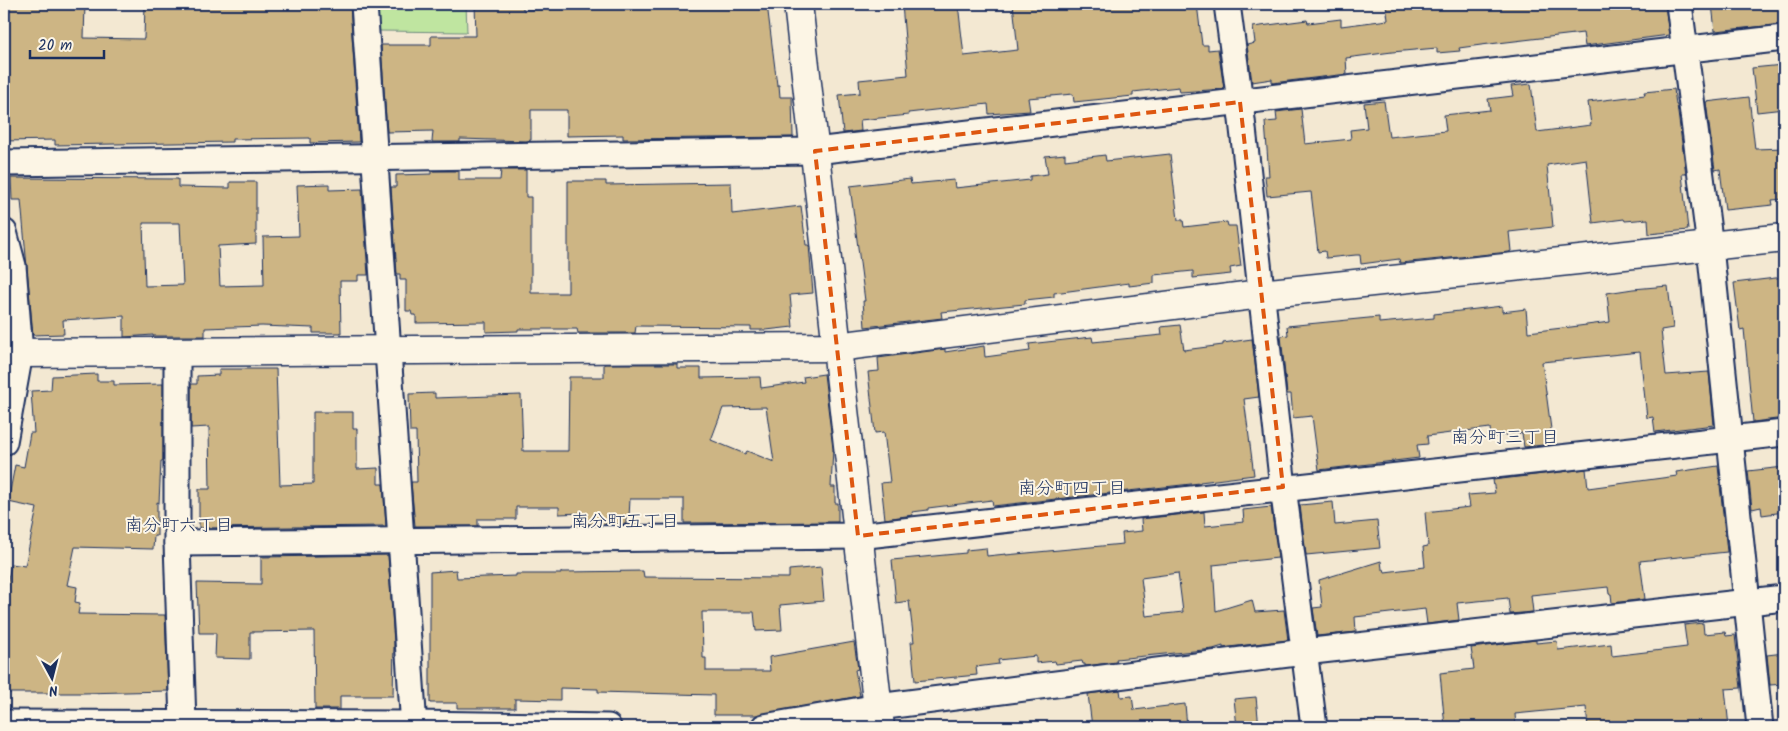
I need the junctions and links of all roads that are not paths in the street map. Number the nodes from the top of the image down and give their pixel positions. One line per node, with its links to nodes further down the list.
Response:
1 (364, 4): 9 (street)
2 (798, 4): 8 (street)
3 (1227, 4): 7 (street)
4 (1680, 4): 6 (street)
5 (1784, 38): 6 (street)
6 (1685, 50): 7 (street); 13 (street)
7 (1240, 102): 8 (street); 14 (street)
8 (815, 151): 9 (street); 15 (street)
9 (375, 158): 10 (street); 17 (street)
10 (4, 163)
11 (4, 232): 16 (street)
12 (1784, 238): 13 (street)
13 (1710, 247): 14 (street); 20 (street)
14 (1261, 294): 15 (street); 22 (street)
15 (837, 348): 17 (street); 23 (street)
16 (10, 351): 18 (street); 21 (street)
17 (388, 351): 18 (street); 24 (street)
18 (177, 352): 25 (street)
19 (1784, 433): 20 (street)
20 (1730, 440): 22 (street); 27 (street)
21 (4, 442)
22 (1283, 488): 23 (street); 28 (street)
23 (858, 536): 24 (street); 29 (street)
24 (401, 541): 25 (street); 32 (street)
25 (177, 543): 31 (street)
26 (1784, 598): 27 (street)
27 (1747, 602): 28 (street); 36 (street)
28 (1304, 652): 29 (street); 35 (street)
29 (879, 717): 34 (street)
30 (4, 723): 31 (street)
31 (183, 723): 32 (street)
32 (413, 726): 33 (street)
33 (608, 727)
34 (764, 727)
35 (1314, 727)
36 (1760, 727)

